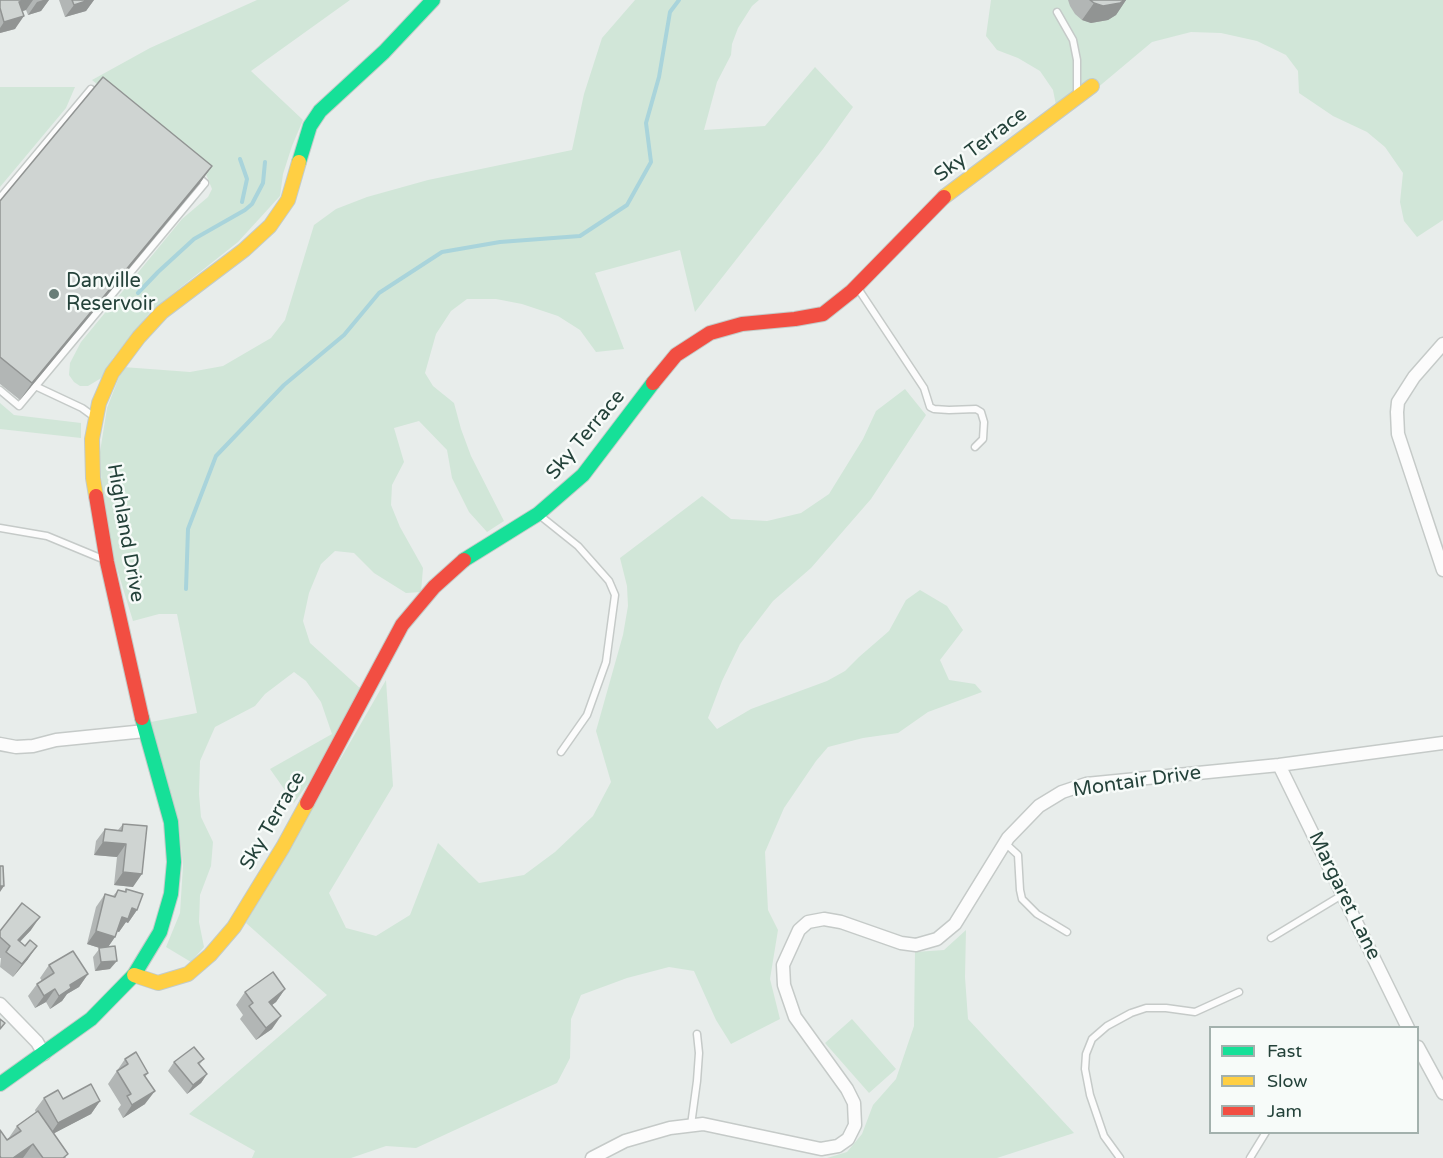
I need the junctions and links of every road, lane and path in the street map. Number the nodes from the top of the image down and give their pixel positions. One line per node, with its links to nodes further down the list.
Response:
1 (434, 0): 12 (street, Highland Drive)
2 (1057, 12): 5 (lane)
3 (1092, 86): 5 (street, Sky Terrace)
4 (100, 96): 7 (lane)
5 (1077, 97): 8 (street, Sky Terrace)
6 (187, 168): 10 (lane)
7 (0, 198)
8 (856, 287): 13 (lane); 14 (street, Sky Terrace)
9 (1443, 344): 17 (street)
10 (34, 385): 11 (lane); 12 (lane)
11 (0, 390)
12 (96, 418): 16 (street, Highland Drive)
13 (975, 447)
14 (538, 514): 21 (lane); 27 (street, Sky Terrace)
15 (0, 528): 16 (lane)
16 (107, 562): 18 (street, Highland Drive)
17 (1443, 570)
18 (145, 731): 20 (street); 27 (street, Highland Drive)
19 (1443, 743): 22 (street, Montair Drive)
20 (0, 744)
21 (561, 752)
22 (1279, 765): 23 (street, Montair Drive); 24 (street, Margaret Lane)
23 (1004, 843): 25 (lane); 36 (street, Montair Drive)
24 (1343, 895): 26 (lane); 30 (street, Margaret Lane)
25 (1067, 932)
26 (1270, 938)
27 (134, 975): 32 (street, Highland Drive)
28 (1239, 992): 39 (lane)
29 (0, 1004): 32 (street)
30 (1407, 1026)
31 (697, 1034): 36 (lane)
32 (44, 1054): 34 (street, Highland Drive)
33 (1421, 1063): 35 (street)
34 (0, 1084)
35 (1443, 1093)
36 (690, 1125): 38 (street, Montair Drive)
37 (1265, 1134): 40 (lane)
38 (592, 1158)
39 (1120, 1158)
40 (1250, 1158)

